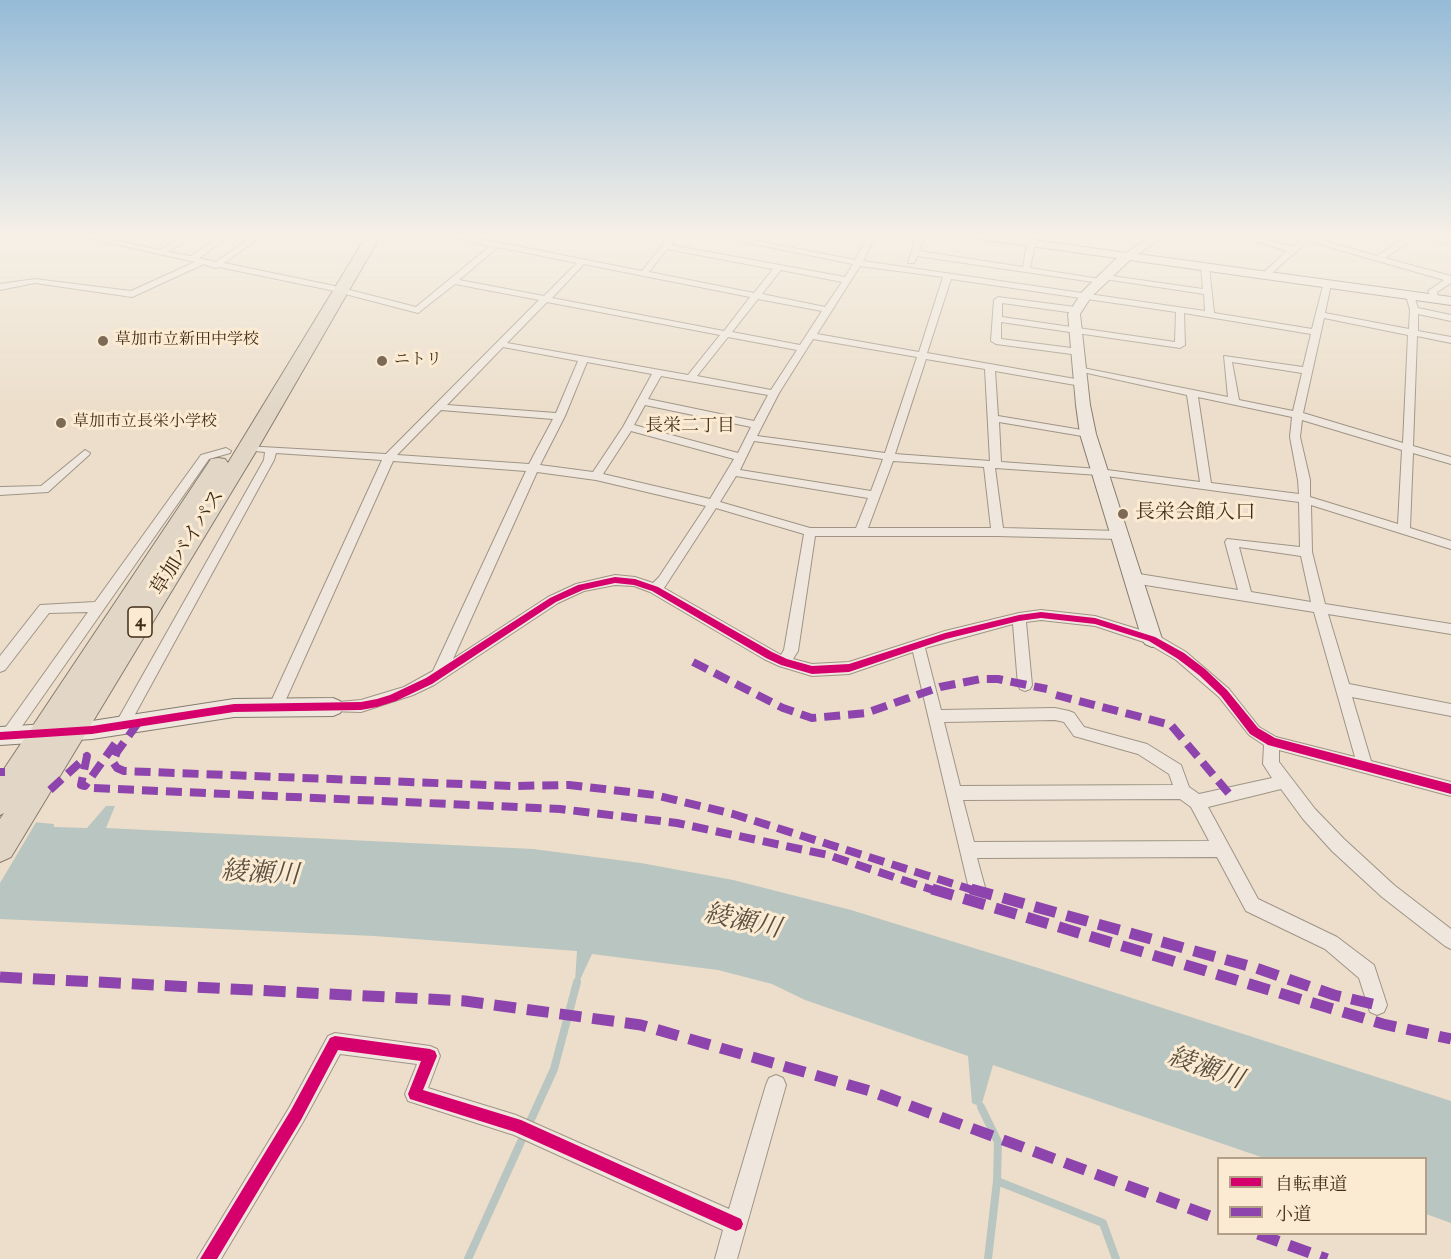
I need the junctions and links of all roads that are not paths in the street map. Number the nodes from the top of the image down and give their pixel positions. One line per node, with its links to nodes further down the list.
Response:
1 (332, 294): 57 (highway, 草加バイパス / 4)
2 (350, 294): 3 (street)
3 (437, 294)
4 (524, 294): 17 (street)
5 (550, 294): 17 (street)
6 (743, 294): 16 (street)
7 (838, 294): 20 (street)
8 (942, 294): 37 (street)
9 (1077, 294): 14 (street)
10 (1208, 294): 24 (street)
11 (1325, 294): 25 (street)
12 (1401, 294): 15 (street)
13 (1433, 294): 18 (street)
14 (1086, 295): 21 (street); 22 (street)
15 (1410, 295): 18 (street); 23 (street)
16 (754, 296): 20 (street); 31 (street)
17 (546, 298): 31 (street); 34 (street)
18 (1436, 299): 19 (street)
19 (1451, 301)
20 (828, 310): 32 (street)
21 (1075, 310): 27 (street); 28 (street)
22 (1180, 310): 24 (street); 28 (street)
23 (1414, 310): 26 (street); 30 (street)
24 (1210, 315): 29 (street)
25 (1321, 315): 29 (street); 30 (street)
26 (1451, 318)
27 (997, 319): 28 (street); 36 (street)
28 (1076, 328): 36 (street)
29 (1317, 332): 40 (street)
30 (1413, 332): 33 (street); 56 (street)
31 (726, 333): 35 (street); 43 (street)
32 (812, 336): 35 (street); 37 (street)
33 (1451, 340)
34 (500, 344): 38 (street); 48 (street)
35 (804, 349): 45 (street)
36 (1079, 352): 42 (street)
37 (922, 356): 39 (street); 60 (street)
38 (584, 359): 41 (street); 50 (street)
39 (990, 369): 42 (street); 51 (street)
40 (1308, 371): 47 (street); 49 (street)
41 (658, 372): 43 (street); 46 (street)
42 (1081, 376): 44 (street); 54 (street)
43 (690, 378): 45 (street)
44 (1192, 392): 47 (street); 68 (street)
45 (774, 393): 52 (street)
46 (642, 401): 52 (street); 53 (street)
47 (1234, 402): 49 (street)
48 (439, 407): 50 (street); 61 (street)
49 (1297, 415): 56 (street); 71 (street)
50 (560, 416): 64 (street)
51 (993, 418): 54 (street); 63 (street)
52 (758, 424): 55 (street)
53 (628, 428): 59 (street); 67 (street)
54 (1088, 434): 66 (street)
55 (752, 438): 59 (street); 60 (street)
56 (1407, 448): 62 (street); 73 (street)
57 (248, 450): 61 (street); 83 (street); 98 (street); 99 (highway, 草加バイパス / 4); 100 (highway, 草加バイパス / 4)
58 (85, 453): 69 (street)
59 (741, 456): 65 (street)
60 (889, 457): 63 (street); 70 (street)
61 (389, 458): 64 (street); 94 (street)
62 (1451, 461)
63 (992, 464): 66 (street); 76 (street)
64 (533, 468): 67 (street); 91 (street)
65 (732, 472): 70 (street); 72 (street)
66 (1099, 472): 68 (street); 77 (street)
67 (596, 477): 72 (street)
68 (1206, 486): 71 (street)
69 (0, 491)
70 (875, 495): 74 (street)
71 (1305, 499): 73 (street); 79 (street)
72 (711, 503): 75 (street); 81 (street)
73 (1404, 529): 78 (street)
74 (861, 531): 75 (street); 76 (street)
75 (810, 532): 89 (street)
76 (997, 532): 77 (street)
77 (1119, 536): 80 (street)
78 (1451, 545)
79 (1306, 552): 82 (street); 84 (street)
80 (1132, 578): 82 (street); 87 (street)
81 (655, 589): 89 (street); 91 (street)
82 (1246, 596): 84 (street)
83 (97, 607): 90 (street); 101 (street)
84 (1319, 607): 86 (street); 93 (street)
85 (1019, 618): 87 (street); 88 (street); 92 (street)
86 (1451, 629)
87 (1152, 639): 102 (street)
88 (918, 646): 89 (street); 97 (street)
89 (784, 663)
90 (0, 666)
91 (438, 675): 95 (street)
92 (1025, 685)
93 (1342, 689): 96 (street); 103 (street)
94 (276, 706): 95 (street); 98 (street)
95 (333, 707)
96 (1451, 710)
97 (936, 716): 106 (street); 108 (street)
98 (122, 725): 99 (street)
99 (72, 731): 100 (street); 107 (highway, 草加バイパス / 4)
100 (44, 733): 101 (street); 107 (highway, 草加バイパス / 4)
101 (4, 735)
102 (1272, 742): 103 (street); 104 (street)
103 (1365, 766): 105 (street)
104 (1283, 782): 108 (street); 113 (street)
105 (1451, 789)
106 (955, 793): 108 (street); 111 (street)
107 (12, 797): 109 (highway, 草加バイパス / 4)
108 (1190, 797): 110 (street)
109 (0, 847)
110 (1223, 849): 111 (street); 114 (street)
111 (969, 850): 112 (street)
112 (977, 891)
113 (1451, 940)
114 (1377, 1005)
115 (776, 1084): 116 (street)
116 (736, 1224): 117 (street); 118 (street)
117 (208, 1259)
118 (726, 1259)

